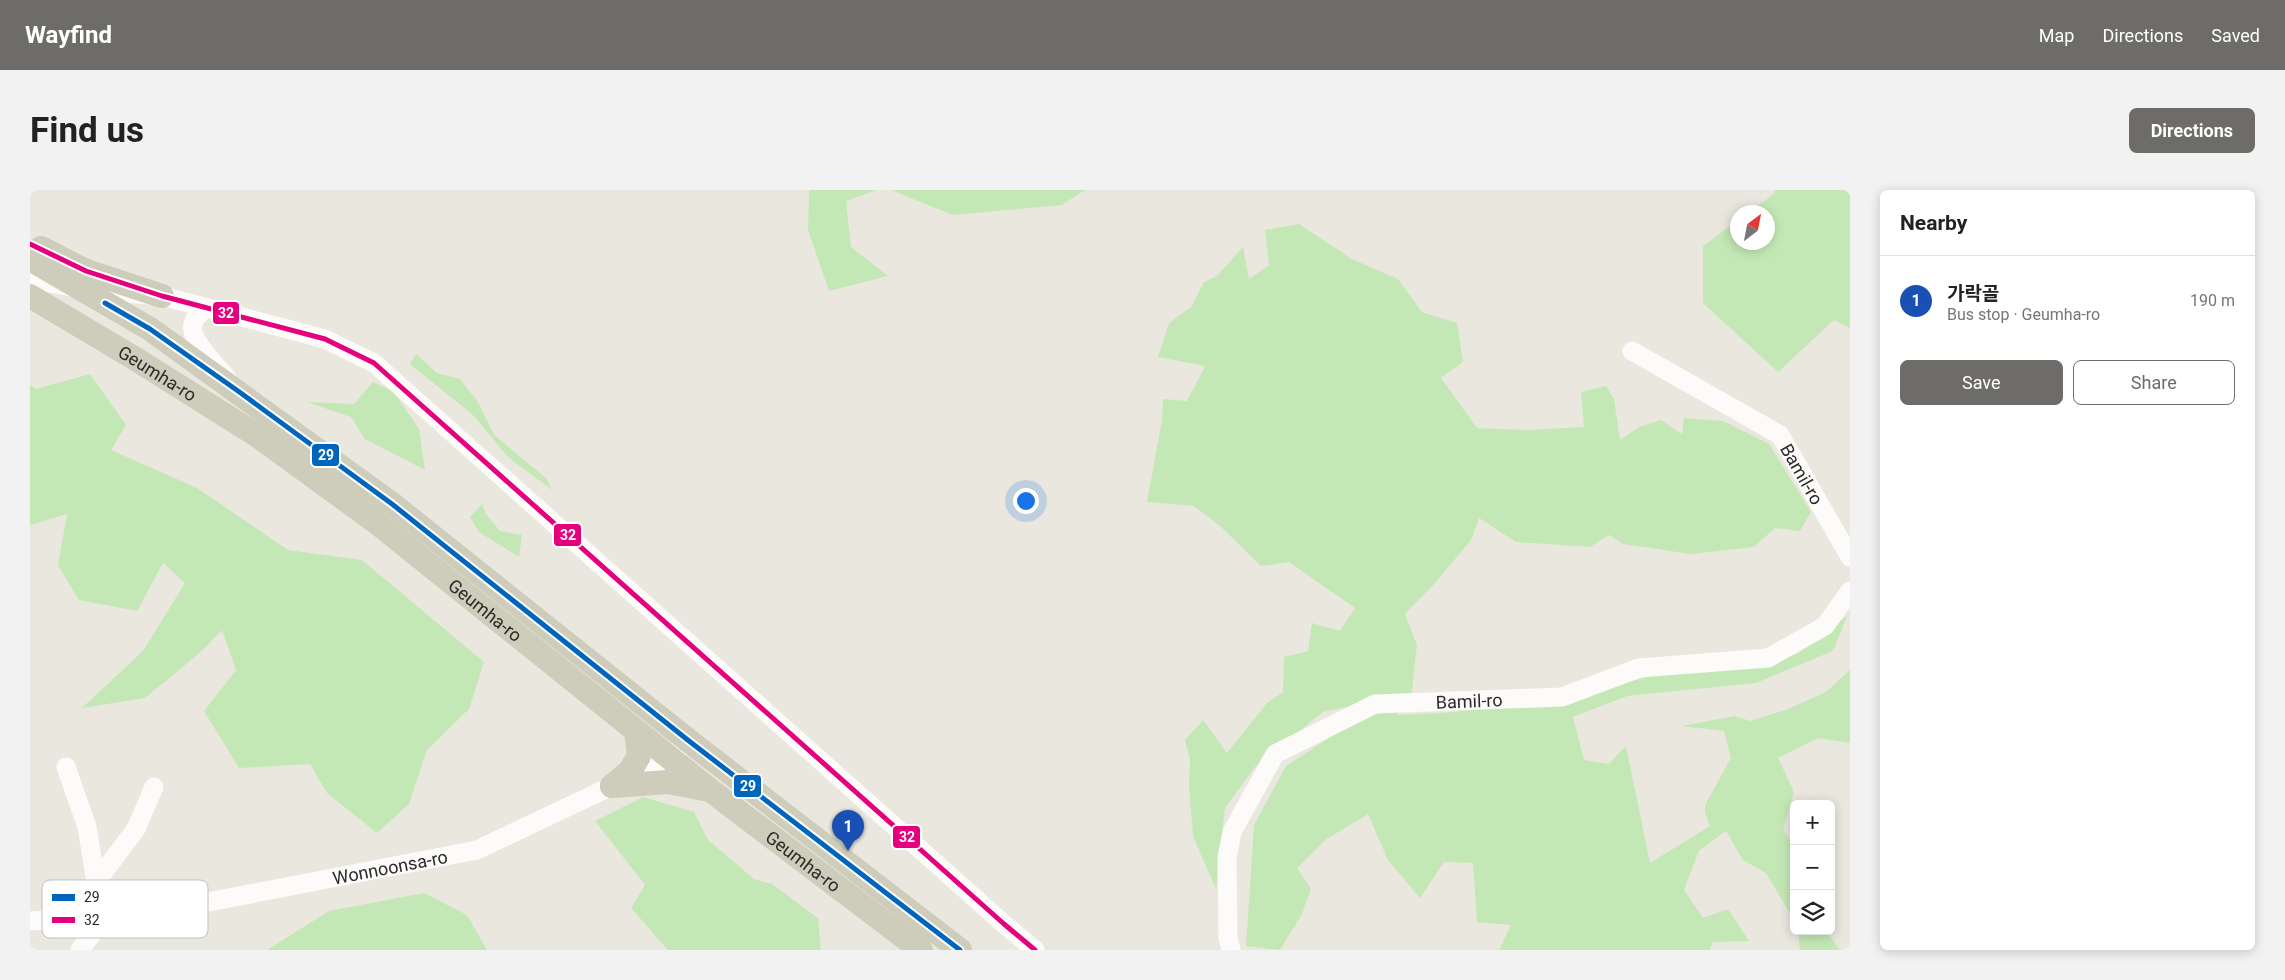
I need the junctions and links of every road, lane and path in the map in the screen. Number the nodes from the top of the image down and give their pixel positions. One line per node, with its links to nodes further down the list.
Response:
1 (30, 244): 6 (main road)
2 (30, 259): 4 (main road, Geumha-ro)
3 (30, 280): 4 (street)
4 (80, 288): 6 (street); 9 (main road, Geumha-ro)
5 (30, 296): 12 (main road, Geumha-ro)
6 (162, 296): 7 (street)
7 (206, 308): 9 (street); 26 (street)
8 (1632, 351): 10 (street, Bamil-ro)
9 (238, 391): 13 (main road, Geumha-ro)
10 (1850, 557)
11 (1850, 591): 27 (street, Bamil-ro)
12 (636, 730): 14 (main road, Geumha-ro); 16 (main road)
13 (689, 741): 14 (street, Wonnoonsa-ro); 25 (main road, Geumha-ro)
14 (669, 757): 16 (street, Wonnoonsa-ro); 18 (main road, Geumha-ro)
15 (66, 767): 19 (street)
16 (612, 786): 18 (main road); 21 (street, Wonnoonsa-ro)
17 (154, 787): 20 (street)
18 (710, 790): 24 (main road, Geumha-ro)
19 (96, 880)
20 (98, 880)
21 (208, 901)
22 (89, 938): 23 (street)
23 (80, 950)
24 (921, 950)
25 (960, 950)
26 (1036, 950)
27 (1231, 950)

